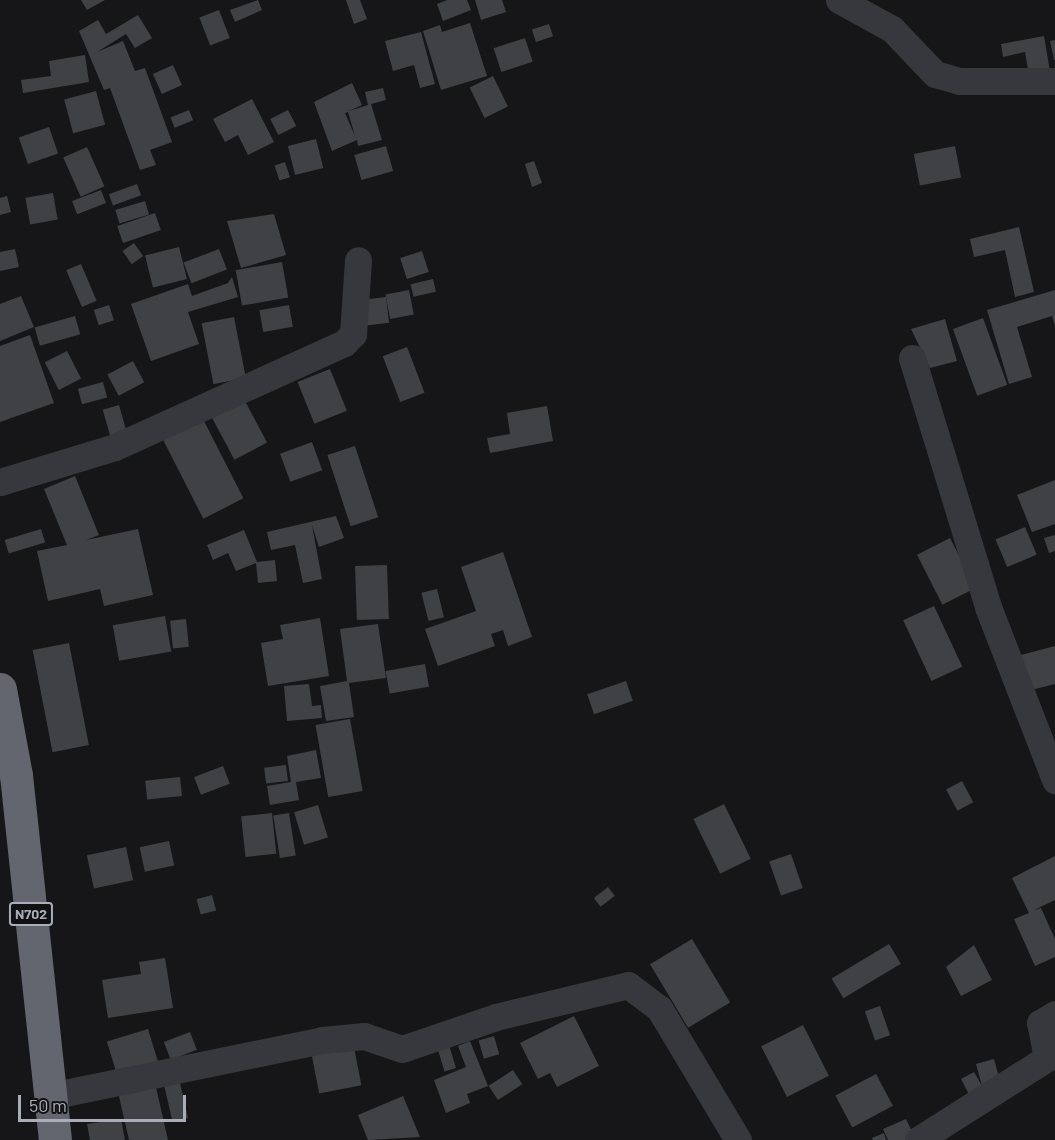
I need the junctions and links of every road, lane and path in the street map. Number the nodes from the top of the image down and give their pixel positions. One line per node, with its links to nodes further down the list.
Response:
1 (839, 0): 2 (street)
2 (1055, 81)
3 (358, 260): 5 (street)
4 (912, 358): 7 (street)
5 (0, 482)
6 (0, 689): 9 (highway, N702)
7 (1055, 780)
8 (1055, 1014): 12 (street)
9 (50, 1096): 10 (highway, N702); 11 (street)
10 (55, 1140)
11 (738, 1140)
12 (918, 1140)

